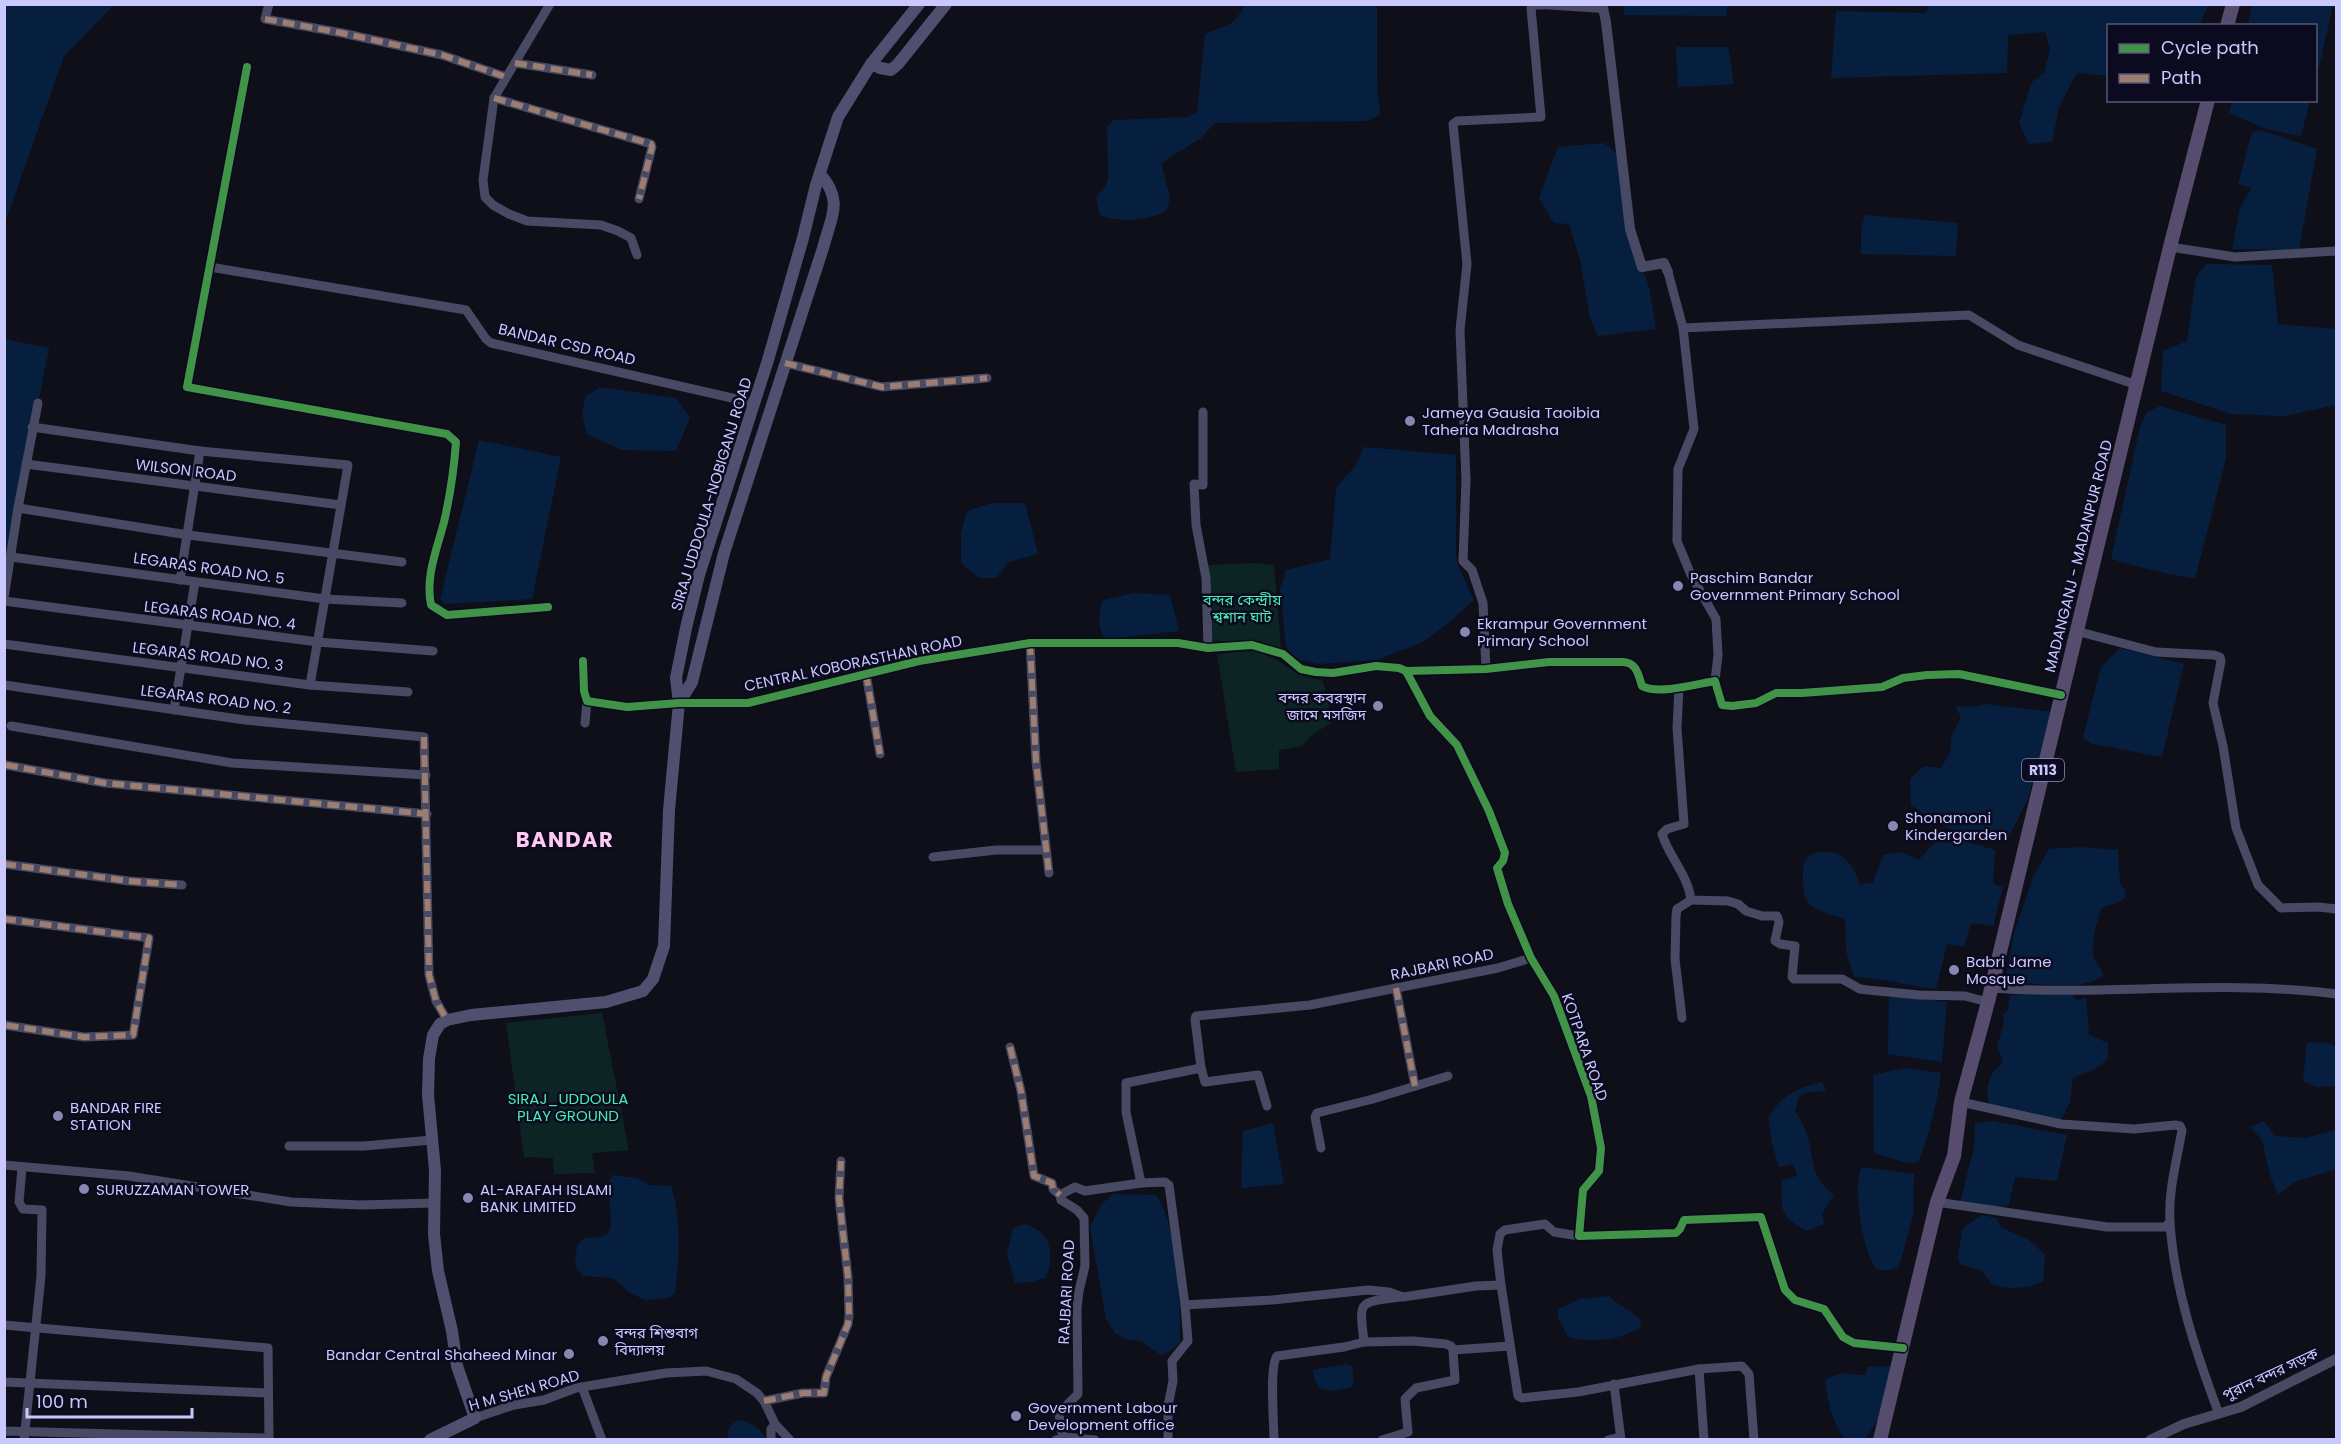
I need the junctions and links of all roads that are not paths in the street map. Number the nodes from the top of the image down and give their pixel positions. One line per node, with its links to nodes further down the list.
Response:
1 (269, 4): 12 (street)
2 (550, 4): 8 (street)
3 (919, 4): 9 (main road, SIRAJ UDDOULA-NOBIGANJ ROAD)
4 (946, 4): 9 (main road)
5 (2233, 4): 7 (main road)
6 (1543, 5): 21 (street); 56 (street)
7 (2228, 24)
8 (515, 63): 11 (street); 12 (street)
9 (871, 64): 15 (main road, SIRAJ UDDOULA-NOBIGANJ ROAD)
10 (247, 67): 20 (street)
11 (592, 75)
12 (506, 77): 13 (street)
13 (494, 98): 16 (street); 19 (street)
14 (2207, 102): 17 (main road, MADANGANJ - MADANPUR ROAD / R113)
15 (820, 174): 22 (main road, SIRAJ UDDOULA-NOBIGANJ ROAD); 23 (main road, SIRAJ UDDOULA-NOBIGANJ ROAD)
16 (639, 199)
17 (2170, 247): 18 (street); 27 (main road, MADANGANJ - MADANPUR ROAD / R113)
18 (2337, 251)
19 (637, 255)
20 (210, 267): 29 (street, BANDAR CSD ROAD); 46 (street)
21 (1668, 272): 24 (street)
22 (786, 295): 23 (main road); 29 (main road, SIRAJ UDDOULA-NOBIGANJ ROAD)
23 (805, 300): 25 (main road, SIRAJ UDDOULA-NOBIGANJ ROAD)
24 (1683, 328): 27 (street); 59 (street)
25 (785, 363): 26 (street); 66 (main road, SIRAJ UDDOULA-NOBIGANJ ROAD)
26 (987, 378)
27 (2137, 385): 48 (main road, MADANGANJ - MADANPUR ROAD / R113)
28 (38, 403): 31 (street)
29 (754, 403): 66 (main road, SIRAJ UDDOULA-NOBIGANJ ROAD)
30 (1203, 412): 52 (street)
31 (32, 428): 32 (street); 33 (street)
32 (200, 451): 34 (street); 35 (street)
33 (26, 464): 34 (street, WILSON ROAD); 36 (street)
34 (195, 487): 35 (street, WILSON ROAD); 37 (street)
35 (341, 505): 38 (street)
36 (18, 508): 37 (street); 39 (street)
37 (188, 535): 38 (street); 41 (street)
38 (333, 552): 40 (street); 43 (street)
39 (11, 557): 41 (street, LEGARAS ROAD NO. 5); 44 (street)
40 (402, 562)
41 (180, 580): 42 (street, LEGARAS ROAD NO. 5)
42 (195, 582): 43 (street, LEGARAS ROAD NO. 5); 47 (street)
43 (326, 599): 45 (street, LEGARAS ROAD NO. 5); 49 (street)
44 (4, 600): 47 (street, LEGARAS ROAD NO. 4)
45 (402, 603)
46 (548, 607)
47 (187, 627): 49 (street, LEGARAS ROAD NO. 4); 55 (street)
48 (2076, 631): 64 (main road, MADANGANJ - MADANPUR ROAD / R113); 80 (street)
49 (318, 642): 53 (street, LEGARAS ROAD NO. 4); 61 (street)
50 (4, 644): 55 (street, LEGARAS ROAD NO. 3)
51 (1030, 644): 52 (street, CENTRAL KOBORASTHAN ROAD); 58 (street, CENTRAL KOBORASTHAN ROAD); 74 (street)
52 (1208, 648): 57 (street, CENTRAL KOBORASTHAN ROAD)
53 (434, 651)
54 (583, 661): 65 (street)
55 (179, 669): 61 (street, LEGARAS ROAD NO. 3); 67 (street)
56 (1486, 669): 57 (street, CENTRAL KOBORASTHAN ROAD); 62 (street, CENTRAL KOBORASTHAN ROAD)
57 (1406, 671): 82 (street, KOTPARA ROAD)
58 (866, 674): 66 (street, CENTRAL KOBORASTHAN ROAD); 70 (street)
59 (1715, 681): 62 (street, CENTRAL KOBORASTHAN ROAD); 64 (street)
60 (4, 685): 67 (street, LEGARAS ROAD NO. 2)
61 (310, 685): 63 (street, LEGARAS ROAD NO. 3)
62 (1678, 687): 79 (street)
63 (408, 692)
64 (2061, 695): 84 (main road, MADANGANJ - MADANPUR ROAD / R113)
65 (587, 701): 66 (street, CENTRAL KOBORASTHAN ROAD); 68 (street)
66 (679, 704): 88 (main road, SIRAJ UDDOULA-NOBIGANJ ROAD)
67 (174, 710): 72 (street, LEGARAS ROAD NO. 2)
68 (585, 723)
69 (10, 726): 72 (street)
70 (880, 754)
71 (6, 765): 73 (street)
72 (426, 775): 73 (street)
73 (427, 814): 88 (street)
74 (1046, 850): 75 (street); 77 (street)
75 (933, 857)
76 (4, 864): 78 (street)
77 (1049, 873)
78 (182, 885)
79 (1691, 900): 86 (street); 87 (street)
80 (2337, 909)
81 (4, 919): 89 (street)
82 (1531, 958): 83 (street, RAJBARI ROAD); 107 (street, KOTPARA ROAD)
83 (1396, 988): 91 (street, RAJBARI ROAD); 93 (street)
84 (1991, 988): 85 (street); 86 (main road, MADANGANJ - MADANPUR ROAD / R113)
85 (2337, 994)
86 (1988, 1002): 94 (main road, MADANGANJ - MADANPUR ROAD / R113)
87 (1682, 1018)
88 (447, 1020): 96 (main road)
89 (4, 1025)
90 (1010, 1047): 103 (street)
91 (1201, 1068): 95 (street); 102 (street)
92 (1448, 1076): 93 (street)
93 (1415, 1086): 98 (street)
94 (1961, 1102): 104 (main road, MADANGANJ - MADANPUR ROAD / R113); 106 (street)
95 (1267, 1106)
96 (432, 1140): 97 (street); 105 (main road)
97 (289, 1146)
98 (1321, 1148)
99 (841, 1161): 124 (street)
100 (4, 1165): 101 (street)
101 (22, 1168): 105 (street); 112 (street)
102 (1141, 1183): 103 (street); 110 (street)
103 (1060, 1195): 130 (street, RAJBARI ROAD)
104 (1937, 1202): 106 (street); 115 (main road, MADANGANJ - MADANPUR ROAD / R113)
105 (433, 1203): 126 (main road)
106 (2170, 1222): 125 (street)
107 (1579, 1236): 108 (street); 115 (street)
108 (1501, 1285): 109 (street); 114 (street)
109 (1403, 1297): 110 (street); 113 (street)
110 (1185, 1305): 138 (street)
111 (4, 1325): 112 (street)
112 (37, 1327): 120 (street); 123 (street)
113 (1364, 1341): 116 (street); 139 (street)
114 (1510, 1346): 116 (street); 121 (street)
115 (1903, 1348): 144 (main road, MADANGANJ - MADANPUR ROAD / R113)
116 (1453, 1350): 140 (street)
117 (2337, 1359): 125 (street, পুরান বন্দর সড়ক)
118 (1699, 1369): 121 (street); 142 (street); 143 (street)
119 (4, 1382): 120 (street)
120 (30, 1384): 123 (street); 129 (street)
121 (1614, 1384): 131 (street)
122 (582, 1387): 124 (street, H M SHEN ROAD); 126 (street, H M SHEN ROAD); 134 (street)
123 (268, 1393): 132 (street)
124 (764, 1401): 127 (street)
125 (2219, 1414): 145 (street, পুরান বন্দর সড়ক)
126 (475, 1418): 133 (main road, H M SHEN ROAD)
127 (775, 1424): 135 (street); 136 (street)
128 (4, 1431): 129 (street)
129 (24, 1436): 132 (street)
130 (1061, 1438): 137 (street)
131 (1621, 1438): 141 (street)
132 (268, 1439)
133 (429, 1440)
134 (602, 1440)
135 (771, 1440)
136 (790, 1440)
137 (1095, 1440)
138 (1168, 1440)
139 (1274, 1440)
140 (1382, 1440)
141 (1608, 1440)
142 (1704, 1440)
143 (1754, 1440)
144 (1880, 1440)
145 (2150, 1440)

